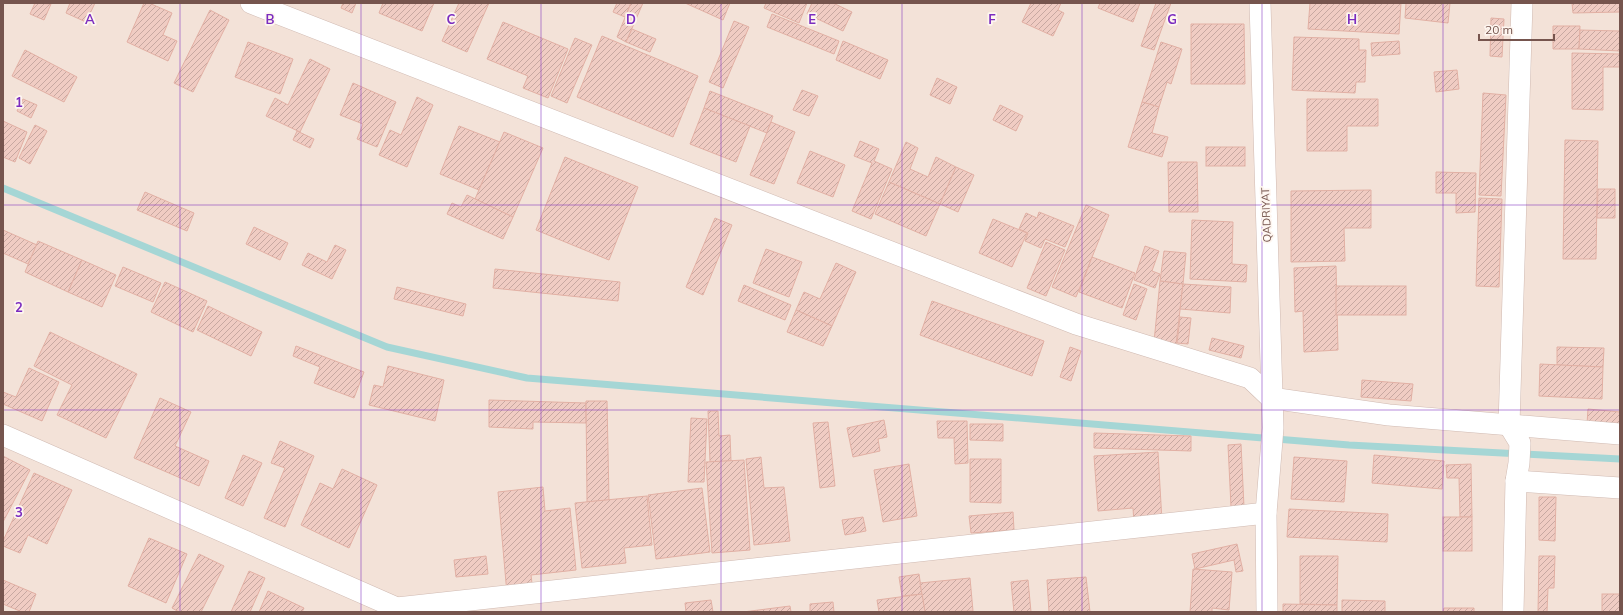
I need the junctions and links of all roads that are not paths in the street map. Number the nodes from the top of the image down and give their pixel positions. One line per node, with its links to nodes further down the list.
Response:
1 (251, 3): 4 (street)
2 (1260, 3): 4 (street, QADRIYAT)
3 (1522, 3): 5 (street)
4 (1272, 398): 5 (street); 10 (street, QADRIYAT)
5 (1509, 425): 6 (street); 8 (street)
6 (1620, 434)
7 (3, 435): 11 (street)
8 (1518, 472): 9 (street); 13 (street)
9 (1620, 488)
10 (1266, 513): 11 (street); 12 (street, QADRIYAT)
11 (396, 610)
12 (1267, 612)
13 (1513, 612)

